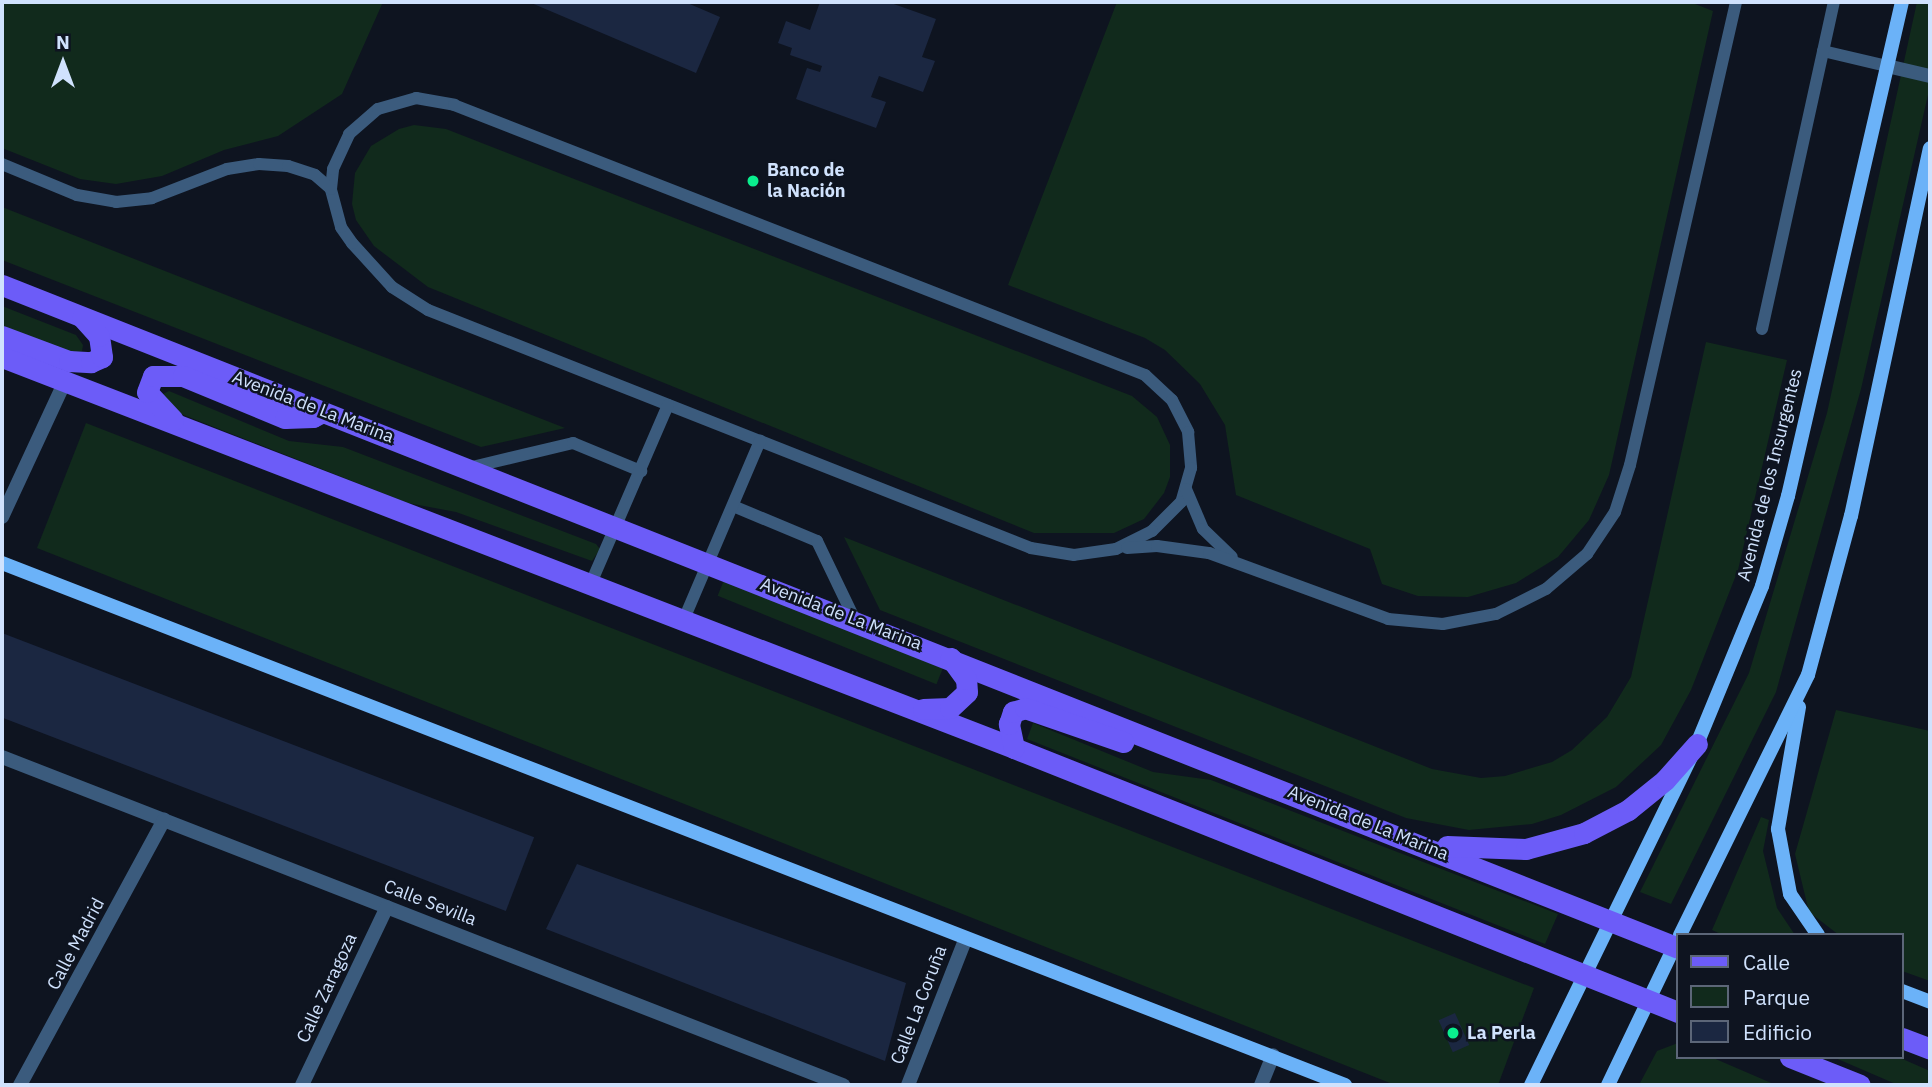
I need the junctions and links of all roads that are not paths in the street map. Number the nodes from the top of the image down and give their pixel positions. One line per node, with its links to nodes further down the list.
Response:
1 (1736, 2): 29 (lane)
2 (1834, 2): 4 (lane)
3 (1902, 2): 5 (main road, Avenida de los Insurgentes)
4 (1823, 51): 5 (lane); 12 (lane)
5 (1887, 66): 6 (street); 36 (main road, Avenida de los Insurgentes)
6 (1930, 75)
7 (1930, 148): 34 (main road)
8 (2, 164): 9 (lane)
9 (331, 189): 16 (lane); 22 (lane)
10 (2, 285): 11 (main road, Avenida de La Marina)
11 (81, 316): 13 (main road); 17 (main road, Avenida de La Marina)
12 (1762, 329)
13 (2, 336)
14 (2, 356): 15 (main road)
15 (65, 381): 18 (main road); 24 (street)
16 (668, 405): 19 (lane); 21 (lane)
17 (323, 412): 18 (main road); 20 (main road, Avenida de La Marina)
18 (178, 426): 30 (main road)
19 (760, 441): 23 (lane); 26 (lane)
20 (468, 468): 21 (lane); 25 (main road, Avenida de La Marina)
21 (641, 471): 25 (lane)
22 (1186, 489): 26 (lane); 29 (lane)
23 (733, 506): 28 (lane); 32 (lane)
24 (2, 517)
25 (618, 527): 28 (main road, Avenida de La Marina); 30 (lane)
26 (1116, 549): 29 (lane)
27 (2, 563): 46 (main road)
28 (710, 563): 31 (lane); 32 (main road, Avenida de La Marina)
29 (1244, 566)
30 (591, 583): 31 (main road)
31 (684, 619): 35 (main road)
32 (855, 620): 33 (main road, Avenida de La Marina)
33 (951, 657): 35 (main road); 38 (main road, Avenida de La Marina)
34 (1803, 690): 44 (main road); 45 (main road)
35 (914, 710): 37 (main road)
36 (1697, 744): 41 (main road); 43 (main road, Avenida de los Insurgentes)
37 (1014, 748): 38 (main road); 49 (main road)
38 (1194, 755): 41 (main road, Avenida de La Marina)
39 (2, 757): 40 (street, Calle Sevilla)
40 (164, 820): 42 (street, Calle Sevilla); 59 (street, Calle Madrid)
41 (1405, 837): 43 (main road, Avenida de La Marina)
42 (387, 907): 60 (street, Calle Zaragoza); 61 (street, Calle Sevilla)
43 (1608, 919): 47 (main road, Avenida de La Marina); 49 (main road, Avenida de los Insurgentes)
44 (1682, 933)
45 (1817, 933)
46 (965, 940): 56 (main road); 62 (street, Calle La Coruña)
47 (1676, 941)
48 (1676, 946): 51 (main road)
49 (1582, 974): 51 (main road); 64 (main road, Avenida de los Insurgentes)
50 (1904, 992): 52 (main road)
51 (1648, 1000): 53 (main road); 65 (main road)
52 (1930, 1002)
53 (1676, 1011)
54 (1904, 1039): 55 (main road)
55 (1930, 1049)
56 (1273, 1055): 58 (main road); 63 (street)
57 (1795, 1059): 66 (main road)
58 (1342, 1084)
59 (20, 1085)
60 (302, 1085)
61 (844, 1085)
62 (908, 1085)
63 (1261, 1085)
64 (1531, 1085)
65 (1608, 1085)
66 (1860, 1085)

